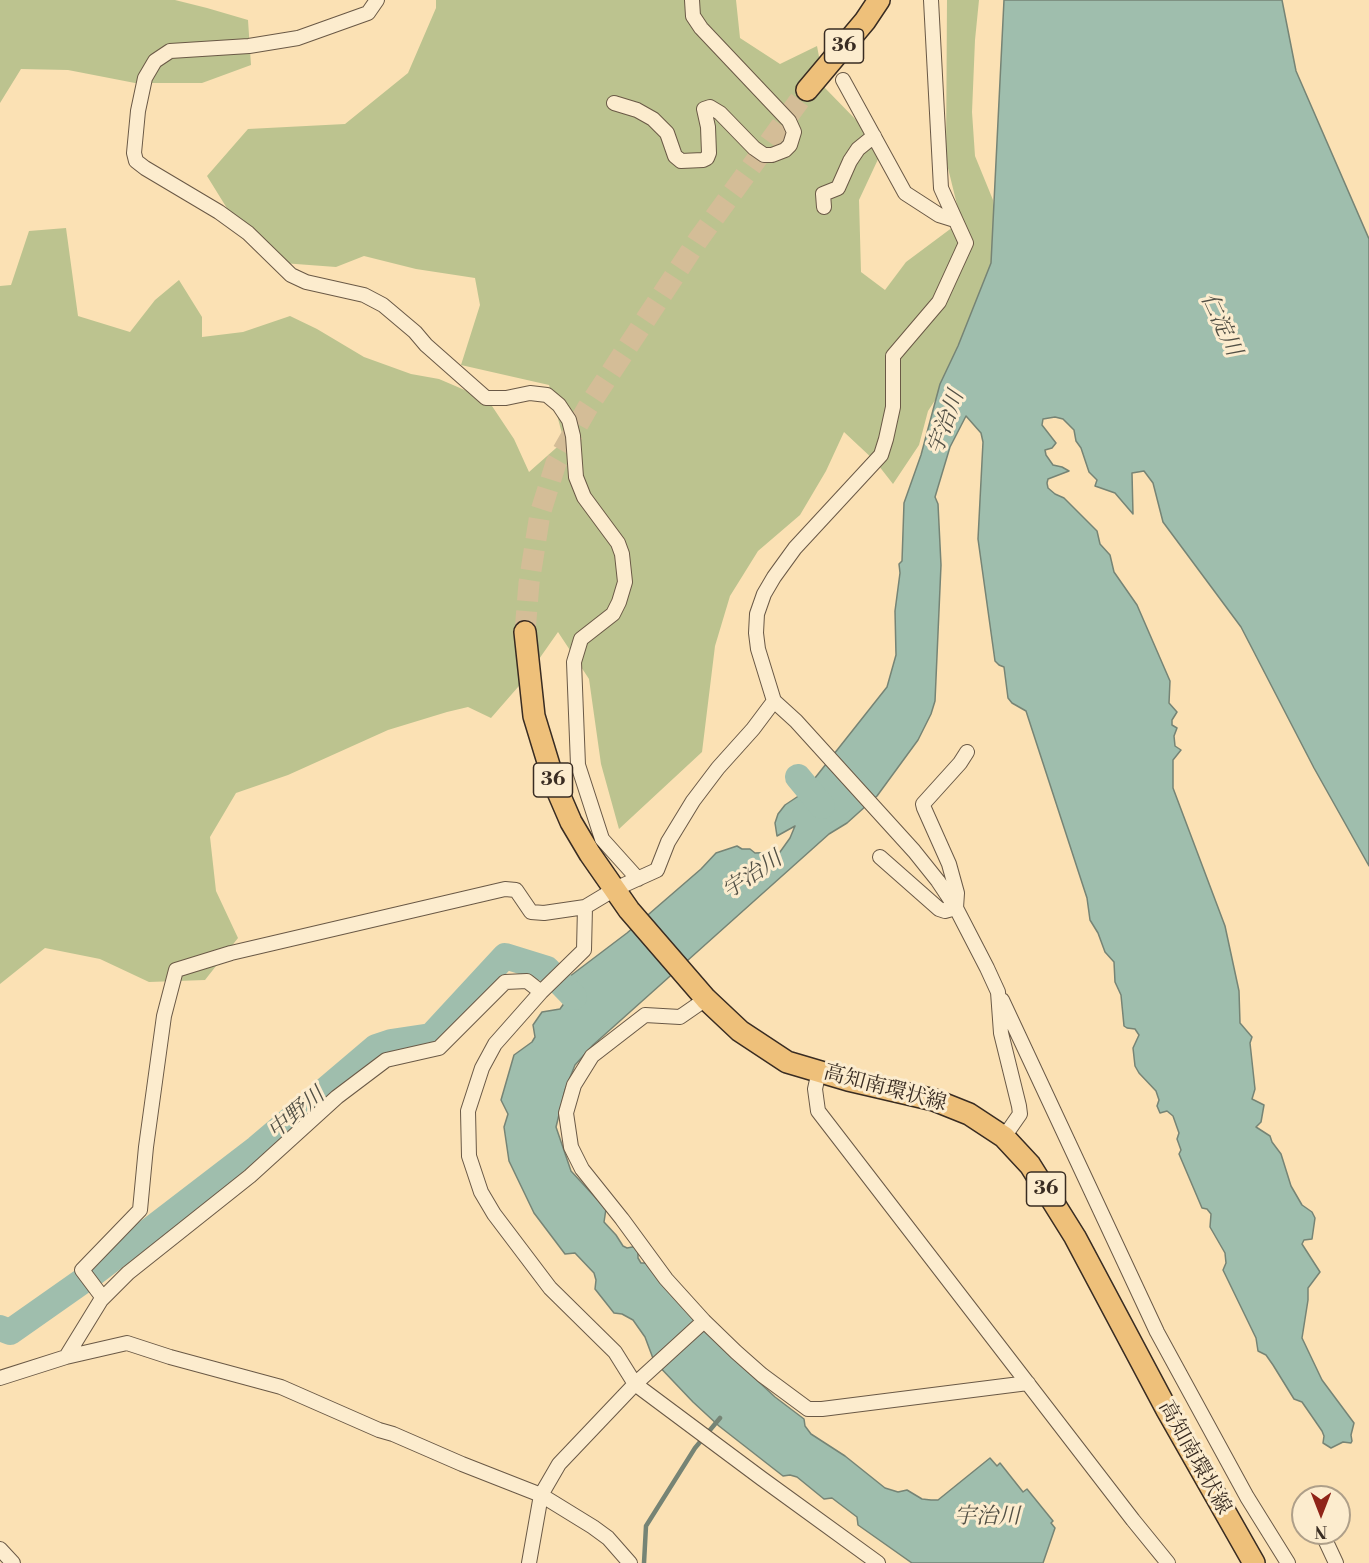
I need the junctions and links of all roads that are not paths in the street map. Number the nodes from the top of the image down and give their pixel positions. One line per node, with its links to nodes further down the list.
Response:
1 (377, 0): 15 (street)
2 (692, 0): 7 (street)
3 (879, 0): 6 (main road, 36)
4 (931, 0): 10 (street)
5 (843, 80): 8 (street)
6 (807, 90)
7 (614, 103)
8 (873, 136): 9 (street); 10 (street)
9 (824, 207)
10 (955, 220): 12 (street)
11 (525, 632): 16 (main road, 高知南環状線 / 36)
12 (774, 701): 15 (street); 18 (street)
13 (967, 752): 18 (street)
14 (880, 857): 18 (street)
15 (638, 879): 16 (street)
16 (615, 889): 17 (street); 21 (main road, 高知南環状線 / 36)
17 (585, 907): 19 (street); 24 (street)
18 (956, 908): 20 (street)
19 (541, 992): 24 (street); 28 (street)
20 (998, 992): 23 (street); 39 (street)
21 (706, 999): 22 (main road, 高知南環状線 / 36); 25 (street)
22 (819, 1071): 23 (main road, 高知南環状線 / 36); 29 (street)
23 (1004, 1137): 38 (main road, 高知南環状線 / 36)
24 (103, 1298): 26 (street)
25 (702, 1323): 28 (street); 29 (street)
26 (66, 1357): 27 (street); 30 (street)
27 (0, 1378)
28 (637, 1382): 30 (street); 36 (street)
29 (1028, 1383): 37 (street)
30 (541, 1496): 34 (street); 35 (street)
31 (1328, 1545): 40 (street)
32 (0, 1549): 33 (street)
33 (13, 1563)
34 (529, 1563)
35 (630, 1563)
36 (878, 1563)
37 (1168, 1563)
38 (1254, 1563)
39 (1288, 1563)
40 (1336, 1563)

